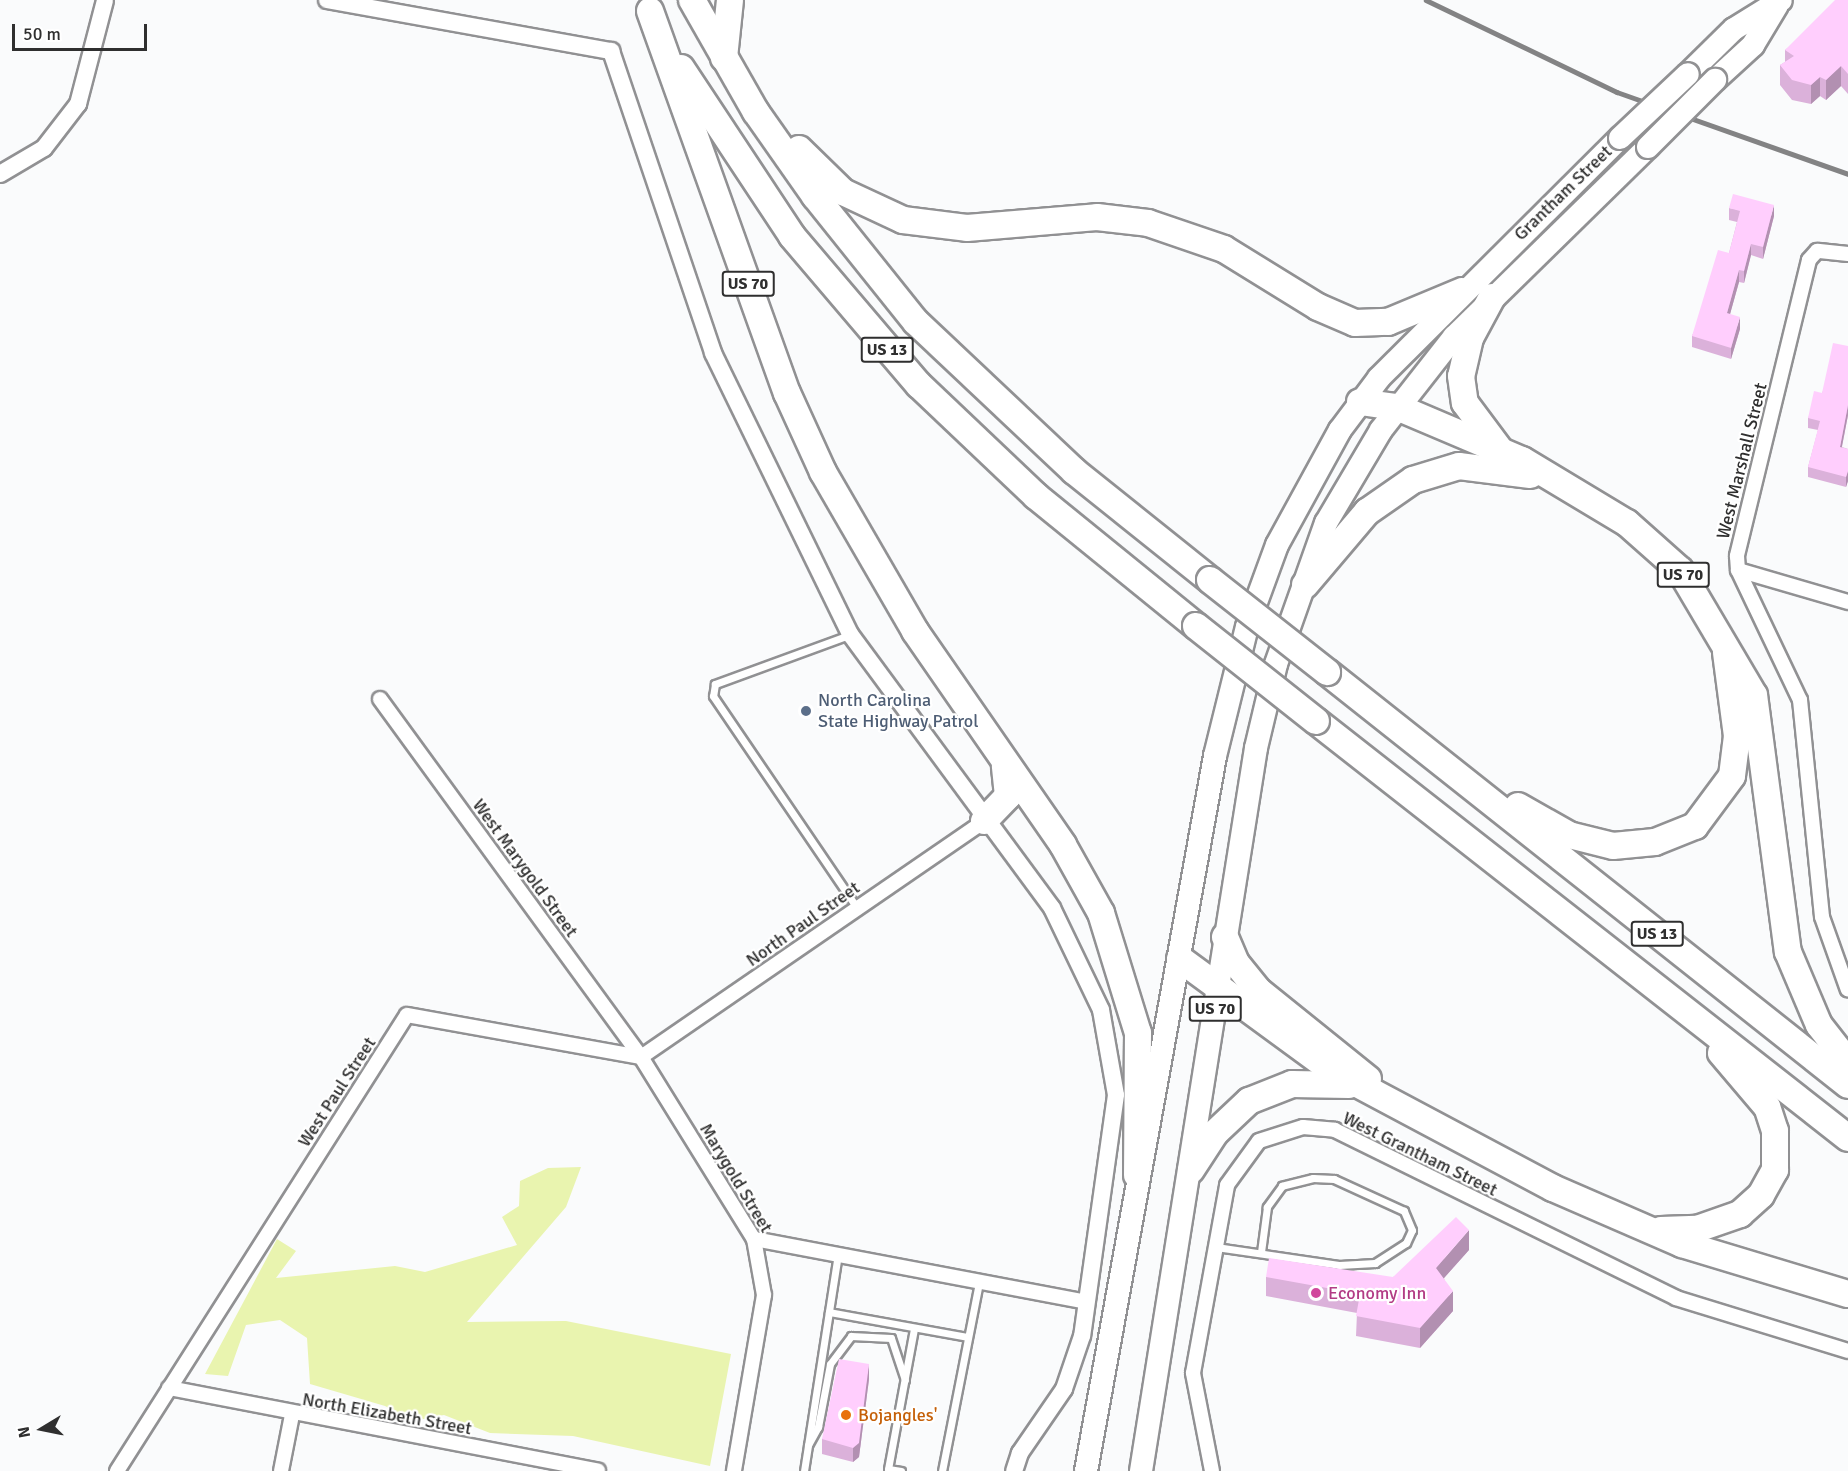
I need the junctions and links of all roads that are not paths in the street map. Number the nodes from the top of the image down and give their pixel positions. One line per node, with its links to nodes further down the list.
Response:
1 (105, 0): 9 (street)
2 (327, 0): 20 (street)
3 (692, 0): 7 (highway, US 13)
4 (730, 0): 7 (highway)
5 (1780, 1): 11 (main road, Grantham Street, bridge); 12 (main road, Grantham Street, bridge)
6 (648, 6): 23 (highway, US 70); 31 (highway, US 13, bridge)
7 (724, 58): 8 (highway, US 13)
8 (756, 112): 11 (highway); 24 (highway, US 13, bridge)
9 (0, 174)
10 (1848, 254): 17 (street, West Marshall Street)
11 (1462, 291): 13 (main road, Grantham Street)
12 (1492, 297): 14 (main road, Grantham Street); 15 (highway)
13 (1360, 402): 14 (highway); 28 (main road, Grantham Street)
14 (1397, 407): 15 (highway); 18 (main road, Grantham Street)
15 (1500, 450): 16 (highway)
16 (1545, 479): 18 (highway); 21 (highway, US 70)
17 (1738, 570): 19 (street); 30 (street)
18 (1305, 585): 27 (main road, US 70)
19 (1848, 602)
20 (850, 634): 25 (street); 26 (lane)
21 (1724, 640): 24 (highway); 33 (highway)
22 (380, 699): 32 (street, West Marygold Street)
23 (1005, 766): 25 (highway); 38 (highway)
24 (1466, 782): 34 (highway, US 13)
25 (984, 821): 26 (street, North Paul Street); 46 (street)
26 (857, 908): 32 (street, North Paul Street)
27 (1226, 937): 29 (main road, US 70); 35 (highway)
28 (1180, 959): 29 (highway); 38 (main road, Grantham Street)
29 (1218, 989): 35 (highway); 37 (main road, US 70)
30 (1848, 990)
31 (1695, 1018): 36 (highway, US 13); 39 (highway)
32 (641, 1057): 40 (street, Marygold Street); 52 (street, West Paul Street)
33 (1848, 1062)
34 (1848, 1085)
35 (1385, 1096): 37 (highway); 39 (highway)
36 (1848, 1138)
37 (1191, 1170): 64 (main road, US 70)
38 (1137, 1176): 63 (main road, Grantham Street)
39 (1654, 1230): 45 (highway)
40 (754, 1239): 43 (street); 58 (street, Marygold Street)
41 (1216, 1246): 42 (lane); 50 (street, West Grantham Street); 65 (street, West Grantham Street)
42 (1261, 1252): 42 (lane)
43 (838, 1255): 44 (street); 47 (lane)
44 (979, 1282): 46 (street); 49 (lane)
45 (1848, 1294)
46 (1086, 1302): 62 (street)
47 (829, 1312): 48 (lane); 54 (lane)
48 (914, 1329): 49 (lane); 51 (lane)
49 (968, 1337): 61 (lane)
50 (1848, 1351)
51 (905, 1380): 54 (lane); 60 (lane)
52 (170, 1388): 53 (street, North Elizabeth Street); 55 (street)
53 (292, 1415): 56 (street); 57 (street, North Elizabeth Street)
54 (808, 1445): 59 (lane)
55 (117, 1471)
56 (282, 1471)
57 (598, 1471)
58 (734, 1471)
59 (804, 1471)
60 (901, 1471)
61 (942, 1471)
62 (1014, 1471)
63 (1086, 1471)
64 (1141, 1471)
65 (1212, 1471)

